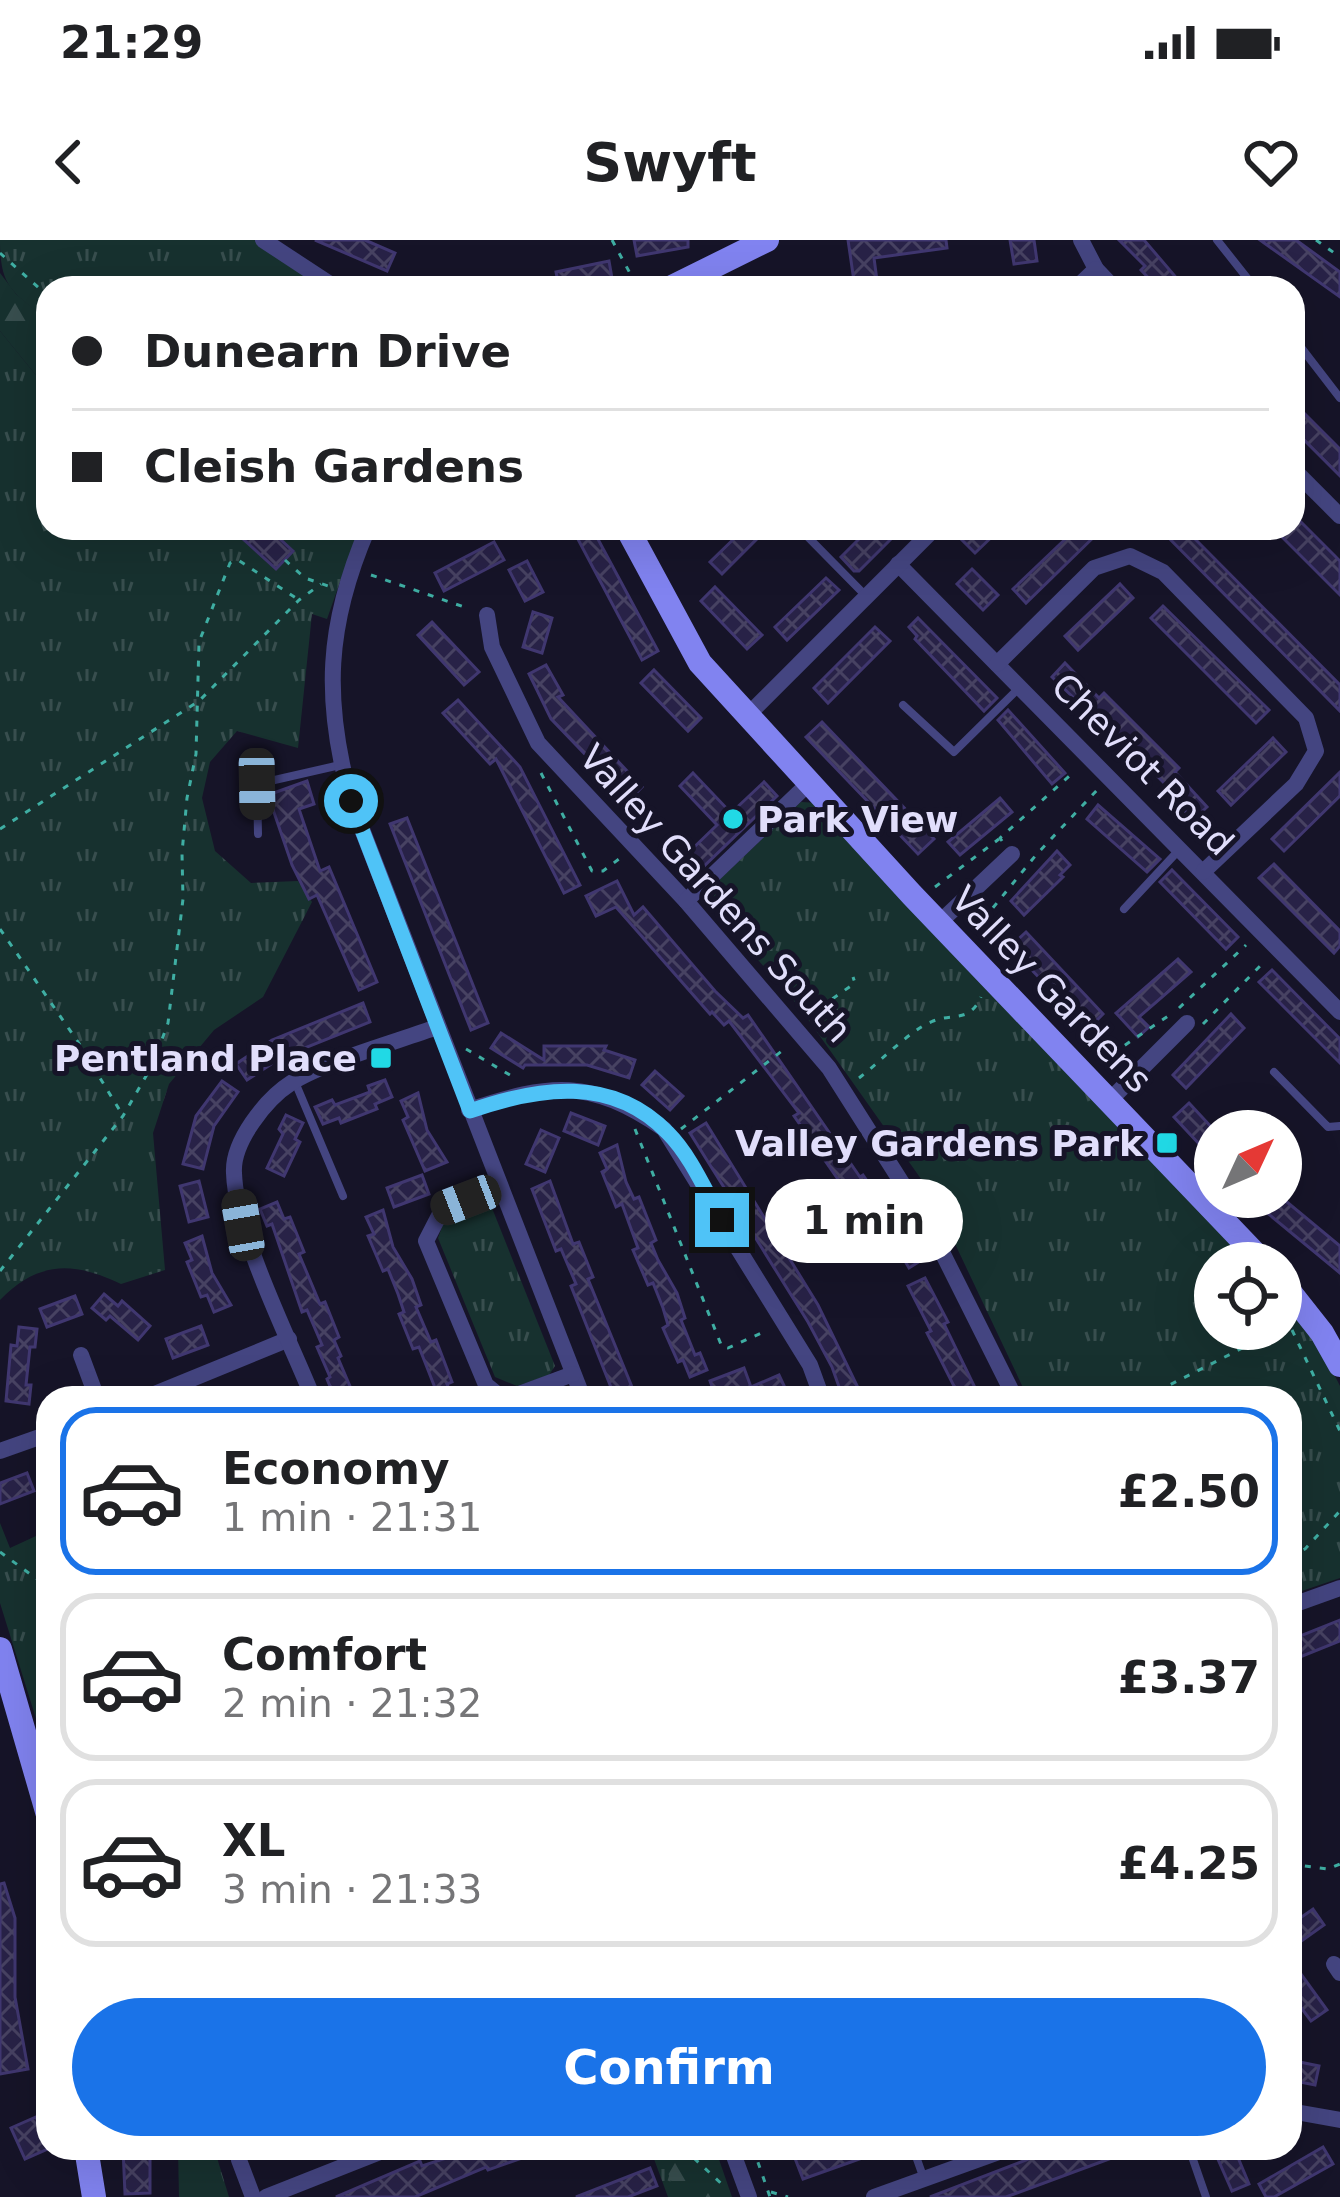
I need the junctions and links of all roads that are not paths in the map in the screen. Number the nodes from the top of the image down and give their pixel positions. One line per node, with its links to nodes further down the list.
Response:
1 (263, 240): 6 (street)
2 (767, 240): 7 (street)
3 (1081, 240): 5 (street)
4 (1217, 240): 10 (lane)
5 (1096, 269): 8 (street); 9 (street)
6 (318, 276)
7 (694, 276)
8 (1089, 276)
9 (1103, 276)
10 (1246, 276)
11 (1305, 353): 12 (lane)
12 (1340, 398)
13 (1305, 481): 14 (street)
14 (1340, 516)
15 (364, 540): 26 (street)
16 (640, 540): 25 (street, Valley Gardens)
17 (811, 540): 20 (lane)
18 (923, 540): 19 (street)
19 (898, 564): 20 (street); 22 (street, Cheviot Road)
20 (866, 596): 25 (street)
21 (487, 615): 32 (street, Valley Gardens South)
22 (998, 664): 23 (street, Cheviot Road); 31 (street)
23 (1020, 687): 24 (lane); 29 (street, Cheviot Road)
24 (903, 705)
25 (747, 716): 27 (street, Valley Gardens)
26 (341, 765): 28 (lane); 37 (street)
27 (809, 783): 32 (street); 34 (street, Valley Gardens)
28 (258, 834)
29 (1180, 849): 31 (street, Cheviot Road); 33 (lane)
30 (1012, 854): 34 (street)
31 (1203, 872): 35 (street, Cheviot Road)
32 (686, 902): 59 (street, Valley Gardens South)
33 (1124, 909)
34 (939, 923): 40 (street, Valley Gardens)
35 (1340, 1012)
36 (1187, 1023): 40 (street)
37 (438, 1030): 39 (street); 41 (street)
38 (1274, 1072): 42 (lane)
39 (295, 1081): 44 (lane); 48 (street)
40 (1110, 1100): 45 (street, Valley Gardens)
41 (470, 1111): 43 (street); 58 (street)
42 (1340, 1126)
43 (500, 1187): 51 (street); 55 (street)
44 (343, 1196)
45 (1244, 1242)
46 (1302, 1300): 47 (street)
47 (1331, 1326): 50 (street)
48 (289, 1340): 53 (street); 54 (street)
49 (81, 1354): 52 (street)
50 (1340, 1365)
51 (573, 1374): 56 (street); 57 (street)
52 (93, 1386)
53 (175, 1386)
54 (308, 1386)
55 (487, 1386)
56 (539, 1386)
57 (578, 1386)
58 (817, 1386)
59 (1010, 1386)
60 (36, 1438): 61 (street)
61 (0, 1451)
62 (1340, 1588): 63 (street)
63 (1302, 1602)
64 (0, 1649): 65 (street)
65 (36, 1774)
66 (1302, 2113): 67 (street)
67 (1340, 2120)
68 (88, 2160): 76 (street)
69 (239, 2160): 77 (street)
70 (360, 2160): 78 (street)
71 (735, 2160): 79 (street)
72 (918, 2160): 75 (lane)
73 (978, 2160): 75 (street)
74 (1193, 2160): 81 (lane)
75 (925, 2180): 80 (street)
76 (94, 2197)
77 (254, 2197)
78 (266, 2197)
79 (749, 2197)
80 (874, 2197)
81 (1206, 2197)

